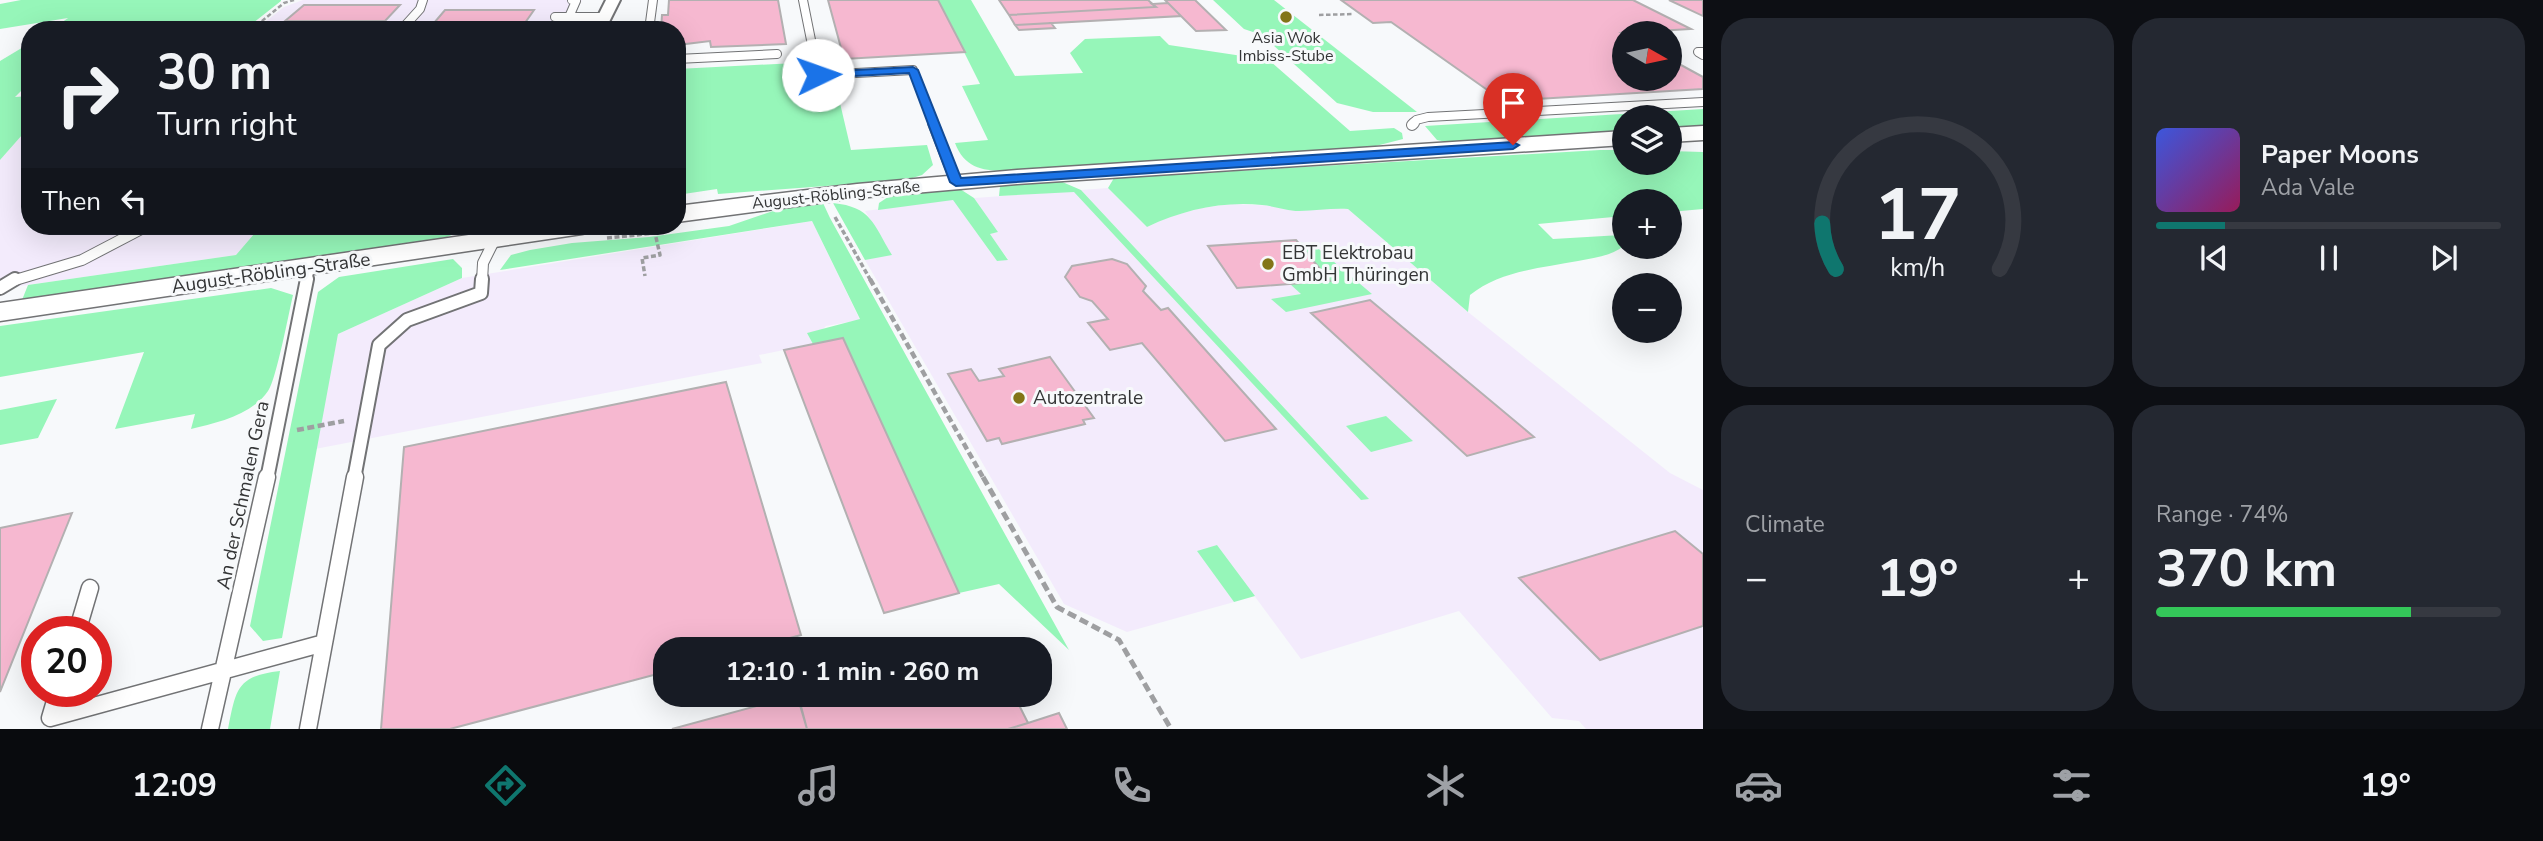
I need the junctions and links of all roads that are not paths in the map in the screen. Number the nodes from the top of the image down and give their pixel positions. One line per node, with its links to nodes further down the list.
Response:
1 (423, 0): 8 (lane)
2 (572, 0): 7 (lane)
3 (613, 0): 10 (street)
4 (653, 0): 11 (lane)
5 (803, 0): 19 (lane)
6 (555, 17): 7 (lane)
7 (569, 17): 9 (lane)
8 (409, 21)
9 (587, 21)
10 (602, 21)
11 (650, 21)
12 (777, 54): 13 (lane)
13 (686, 59)
14 (1703, 102): 15 (lane)
15 (1412, 125)
16 (1703, 133): 17 (street)
17 (1682, 134)
18 (1612, 139): 19 (street, August-Röbling-Straße)
19 (956, 182): 20 (street, August-Röbling-Straße)
20 (686, 213)
21 (129, 235): 25 (lane)
22 (482, 235): 24 (street, August-Röbling-Straße)
23 (497, 235): 30 (lane)
24 (309, 268): 26 (street, August-Röbling-Straße); 27 (lane, An der Schmalen Gera)
25 (0, 288)
26 (0, 312)
27 (276, 434): 31 (lane, An der Schmalen Gera)
28 (90, 589): 29 (lane)
29 (82, 616)
30 (324, 643): 31 (lane); 36 (lane)
31 (225, 671): 32 (lane); 35 (lane, An der Schmalen Gera)
32 (112, 701)
33 (53, 707): 34 (lane)
34 (91, 707)
35 (210, 729)
36 (308, 729)

